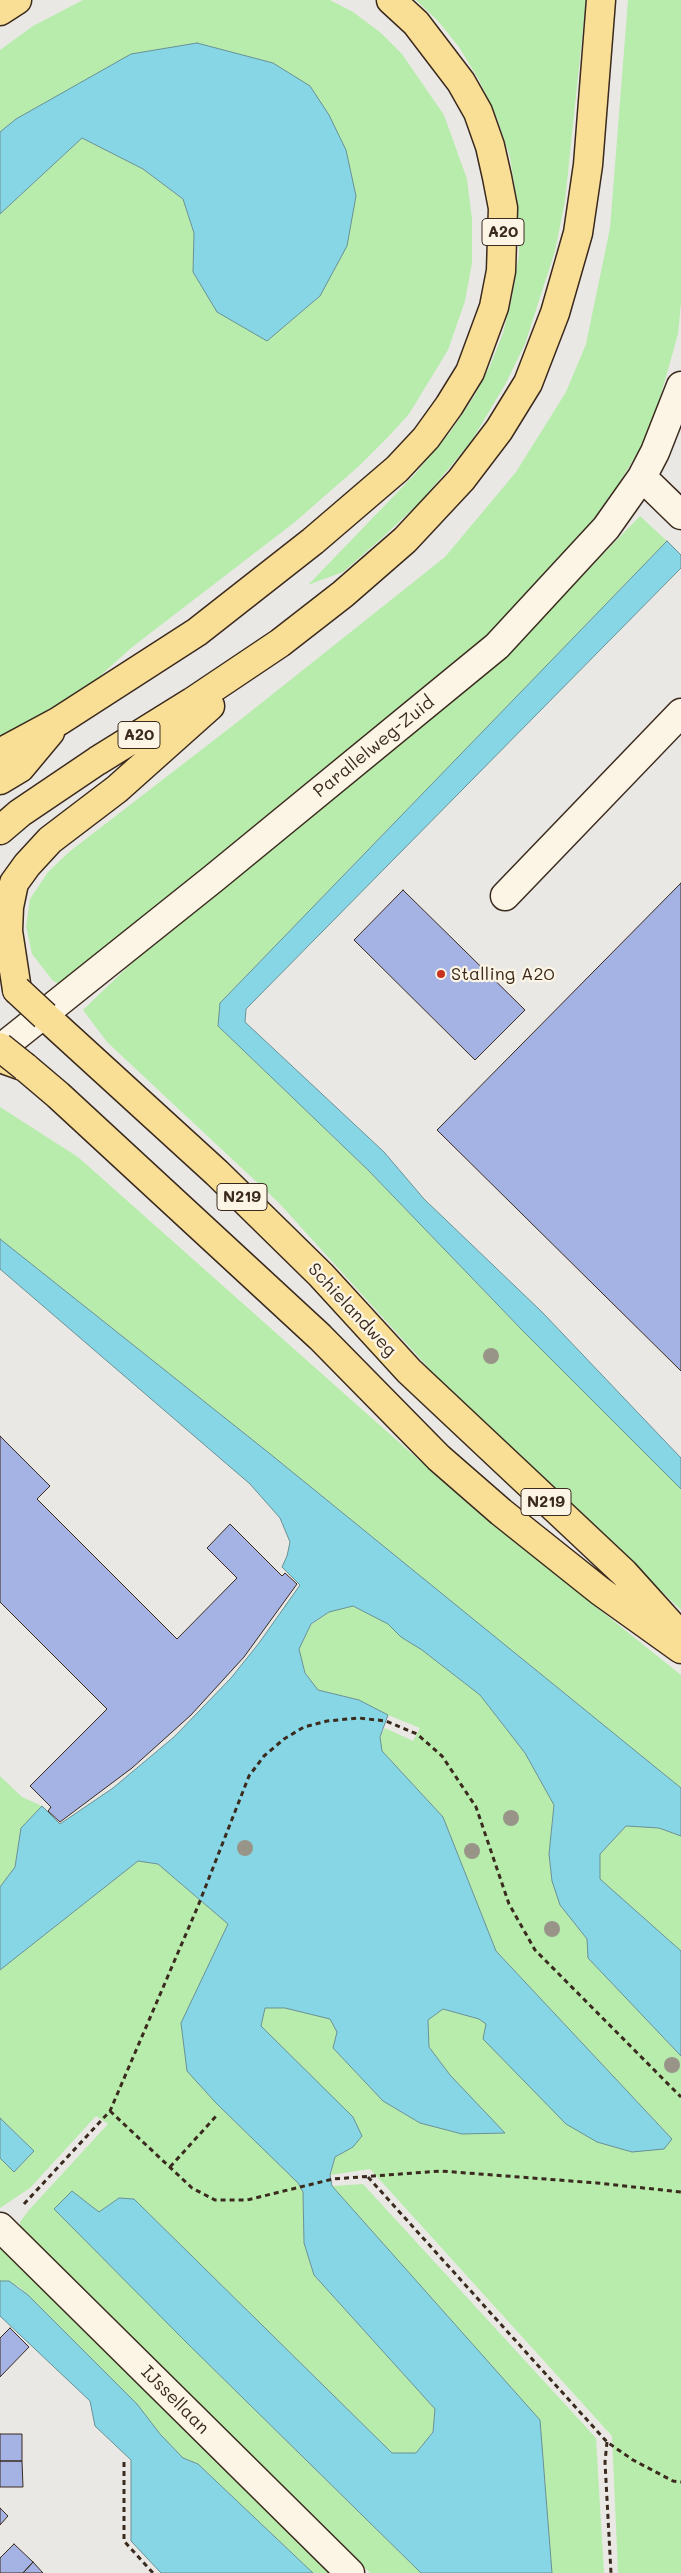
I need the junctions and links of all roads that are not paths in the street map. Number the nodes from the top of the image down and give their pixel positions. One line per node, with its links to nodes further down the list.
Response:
1 (18, 0): 4 (main road)
2 (391, 0): 10 (main road, A20)
3 (601, 0): 8 (main road, A20)
4 (0, 11)
5 (681, 386): 6 (street, Parallelweg-Zuid)
6 (642, 477): 7 (street); 17 (street, Parallelweg-Zuid)
7 (681, 515)
8 (280, 643): 13 (main road, A20); 16 (main road, A20)
9 (681, 714): 14 (street)
10 (59, 721): 11 (main road, A20); 12 (main road, A20)
11 (0, 753)
12 (0, 780)
13 (0, 830)
14 (505, 896)
15 (0, 960): 16 (main road, Schielandweg / N219)
16 (8, 988): 20 (main road, Schielandweg / N219, bridge)
17 (0, 1048): 19 (main road, N219, bridge)
18 (0, 1058): 19 (main road, N219)
19 (25, 1067): 21 (main road, N219)
20 (681, 1636)
21 (681, 1649)
22 (9, 2219): 23 (street, IJssellaan)
23 (350, 2573)

